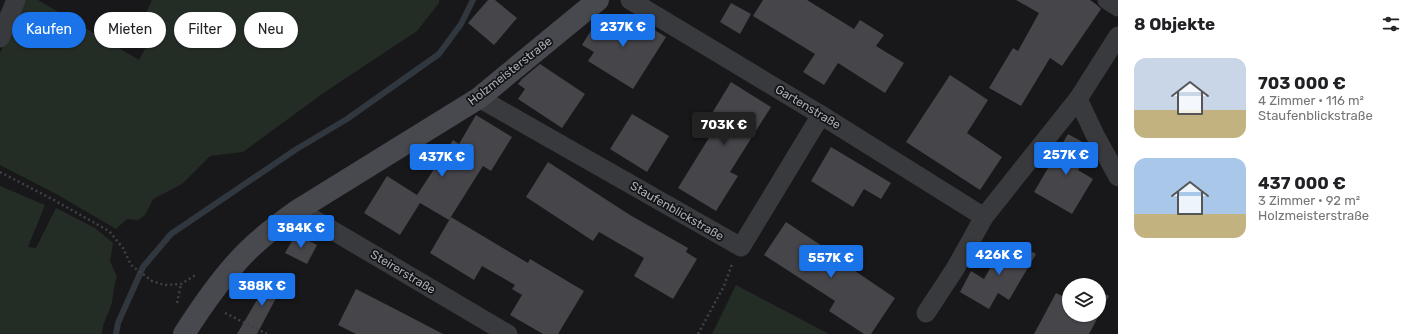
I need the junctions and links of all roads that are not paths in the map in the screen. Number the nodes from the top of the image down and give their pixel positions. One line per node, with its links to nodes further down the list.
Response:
1 (16, 0): 7 (street)
2 (598, 0): 8 (street, Holzmeisterstraße)
3 (630, 0): 10 (street, Gartenstraße)
4 (1108, 0): 5 (street)
5 (1118, 7)
6 (1118, 36): 9 (street)
7 (0, 38)
8 (479, 98): 10 (street, Staufenblickstraße); 12 (street, Holzmeisterstraße)
9 (1078, 99): 11 (street); 13 (street)
10 (821, 115): 13 (street, Gartenstraße)
11 (1118, 177)
12 (298, 210): 15 (street, Holzmeisterstraße); 16 (street, Steirerstraße)
13 (984, 218): 14 (street)
14 (926, 313)
15 (184, 334)
16 (508, 334)

